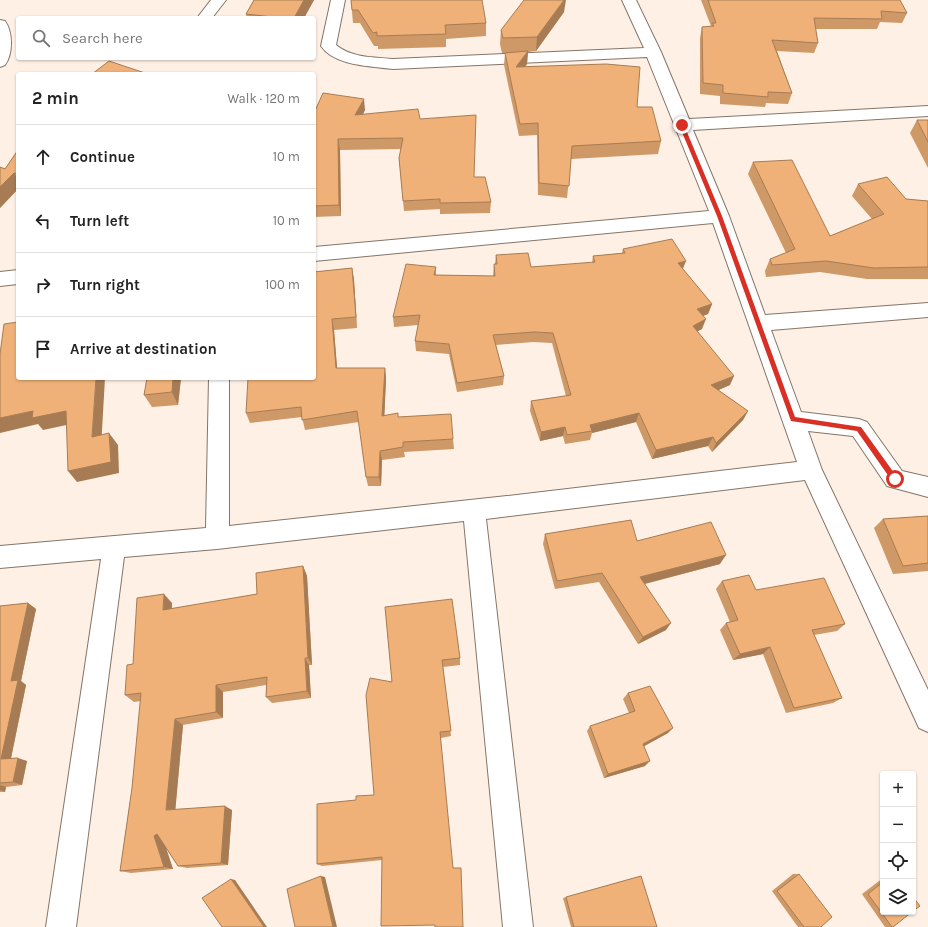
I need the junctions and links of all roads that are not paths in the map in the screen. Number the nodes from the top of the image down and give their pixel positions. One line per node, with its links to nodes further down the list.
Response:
1 (219, 0): 4 (street)
2 (338, 0): 7 (street)
3 (629, 0): 7 (street)
4 (206, 16)
5 (0, 24): 6 (street)
6 (11, 41): 8 (street)
7 (653, 52): 10 (street)
8 (0, 62)
9 (928, 111): 10 (street)
10 (682, 125): 11 (street)
11 (720, 216): 12 (street); 16 (street)
12 (316, 254)
13 (16, 277): 14 (street)
14 (0, 279)
15 (928, 310): 16 (street)
16 (758, 323): 18 (street)
17 (219, 380): 22 (street)
18 (793, 420): 19 (street); 20 (street)
19 (811, 470): 21 (street); 25 (street)
20 (928, 487)
21 (474, 511): 22 (street); 27 (street)
22 (217, 538): 23 (street)
23 (114, 548): 24 (street); 26 (street)
24 (0, 557)
25 (928, 719)
26 (61, 927)
27 (518, 927)

